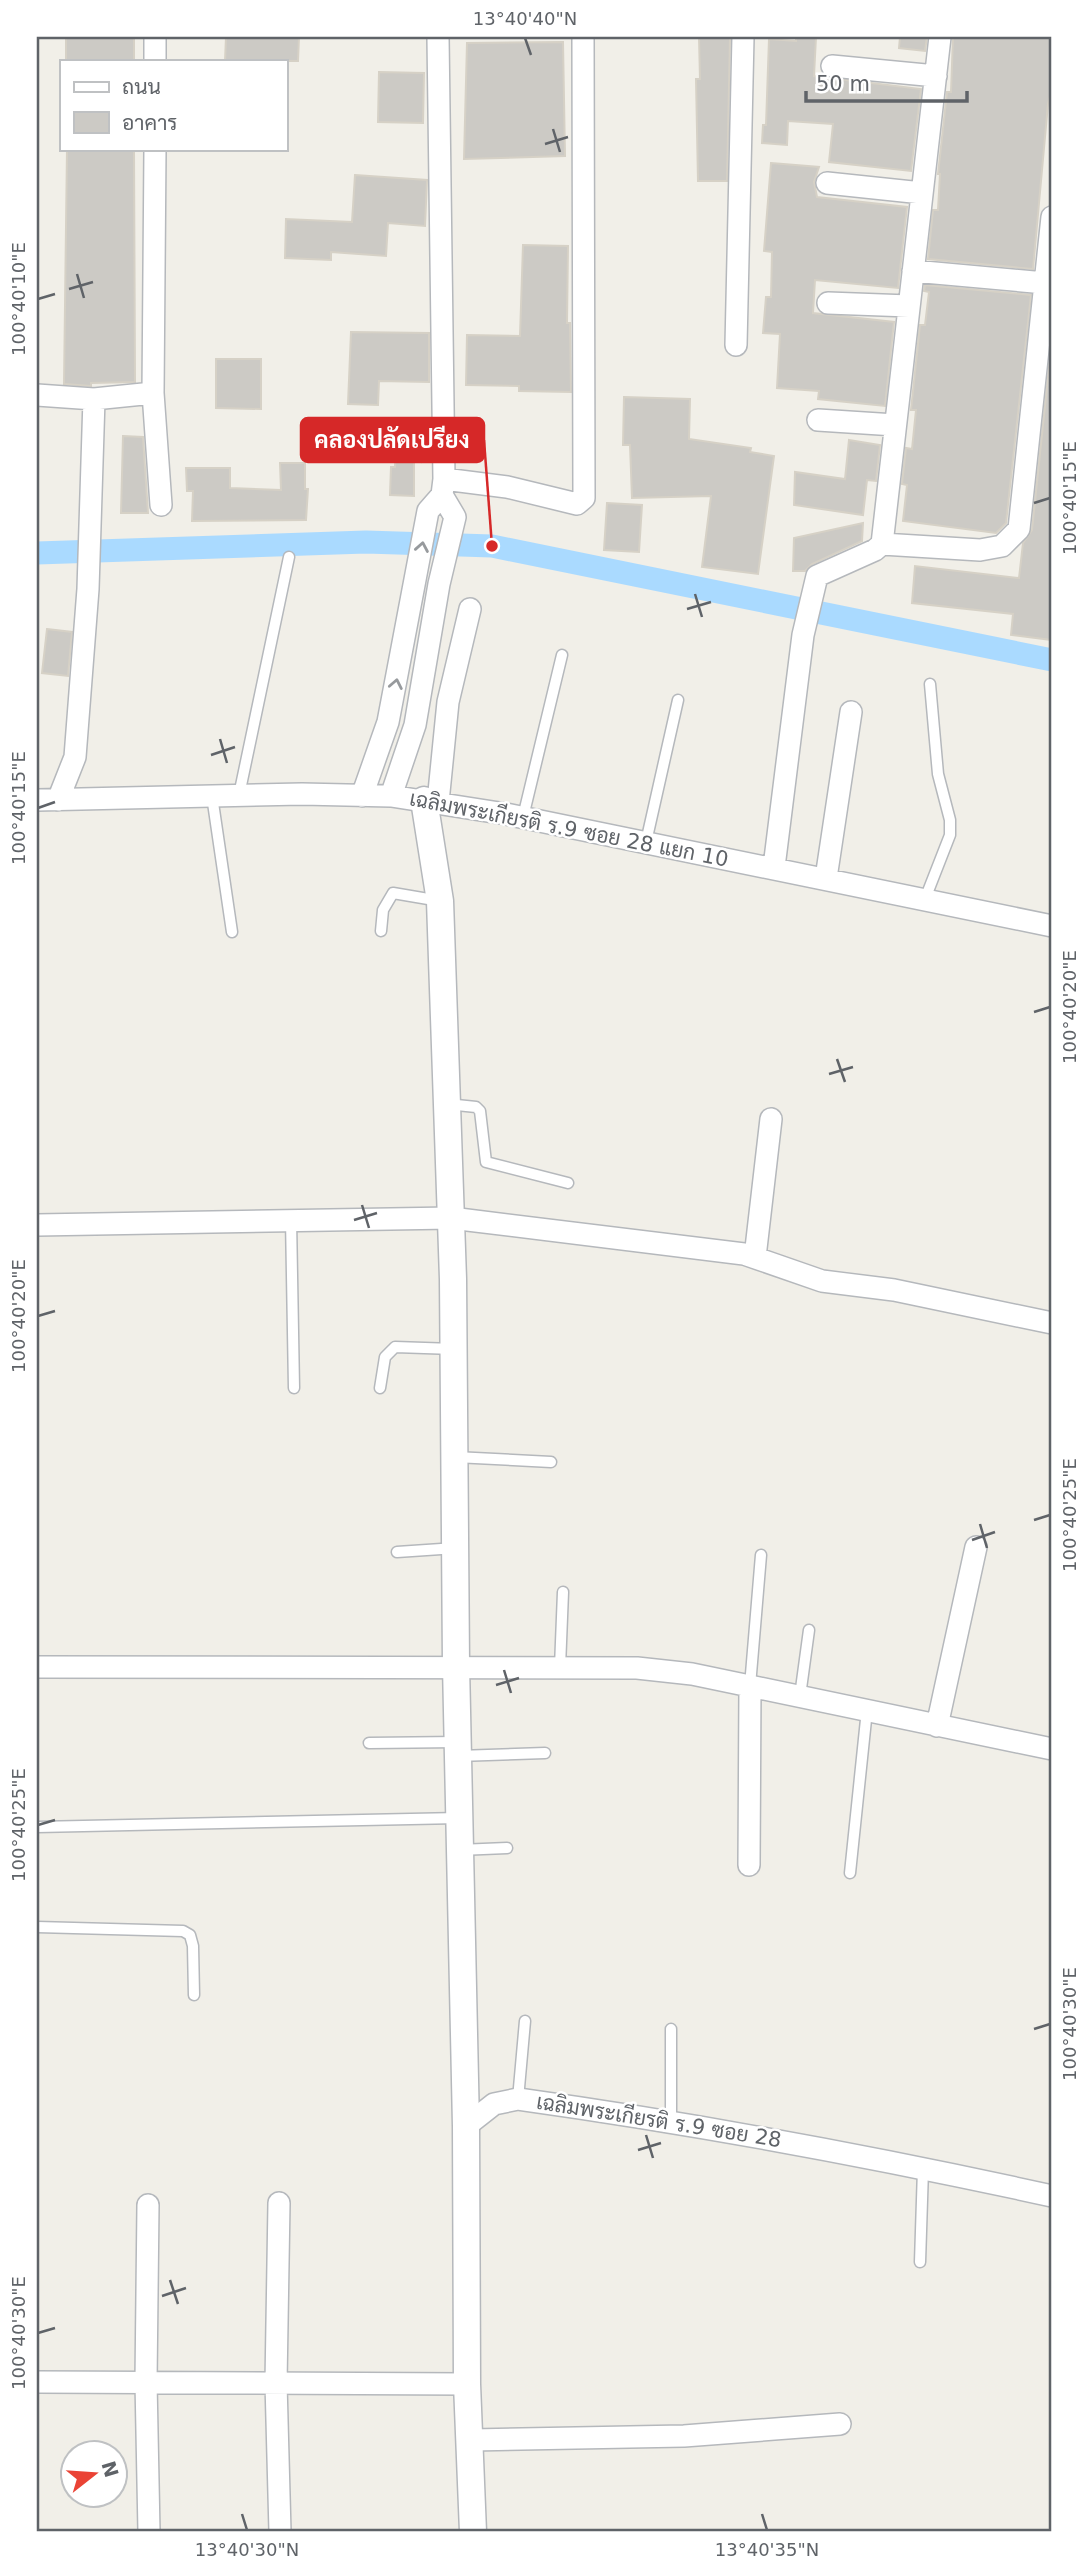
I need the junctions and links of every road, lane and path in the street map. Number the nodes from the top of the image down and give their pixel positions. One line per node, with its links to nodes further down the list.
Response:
1 (155, 37): 6 (street)
2 (438, 37): 23 (street)
3 (583, 37): 23 (street)
4 (743, 37): 17 (street)
5 (940, 37): 8 (street)
6 (155, 60)
7 (832, 66): 8 (street)
8 (936, 76): 11 (street)
9 (155, 150): 18 (street)
10 (827, 183): 11 (street)
11 (922, 193): 13 (street)
12 (1052, 217): 14 (street)
13 (913, 271): 14 (street); 16 (street)
14 (1045, 283): 25 (street)
15 (828, 303): 16 (street)
16 (909, 306): 22 (street)
17 (736, 345)
18 (153, 393): 20 (street); 24 (street)
19 (37, 395): 20 (street)
20 (94, 399): 40 (street)
21 (818, 419): 22 (street)
22 (895, 425): 25 (street)
23 (443, 487): 28 (street, one-way to 23); 29 (street)
24 (161, 505)
25 (881, 544): 44 (street)
26 (289, 557): 36 (lane)
27 (470, 609): 41 (street)
28 (404, 643): 29 (street); 34 (street, one-way to 28)
29 (428, 645): 35 (street)
30 (562, 655): 42 (lane)
31 (930, 684): 46 (lane)
32 (678, 700): 43 (lane)
33 (851, 712): 45 (street)
34 (388, 722): 35 (street); 38 (street)
35 (415, 725): 39 (street)
36 (239, 795): 37 (street, เฉลิมพระเกียรติ ร.9 ซอย 28 แยก 10); 38 (street, เฉลิมพระเกียรติ ร.9 ซอย 28 แยก 10)
37 (212, 796): 40 (street, เฉลิมพระเกียรติ ร.9 ซอย 28 แยก 10); 50 (lane)
38 (362, 796): 39 (street, เฉลิมพระเกียรติ ร.9 ซอย 28 แยก 10)
39 (391, 796): 41 (street, เฉลิมพระเกียรติ ร.9 ซอย 28 แยก 10)
40 (47, 800)
41 (431, 801): 42 (street, เฉลิมพระเกียรติ ร.9 ซอย 28 แยก 10); 47 (street)
42 (523, 817): 43 (street, เฉลิมพระเกียรติ ร.9 ซอย 28 แยก 10)
43 (646, 842): 44 (street, เฉลิมพระเกียรติ ร.9 ซอย 28 แยก 10)
44 (774, 867): 45 (street, เฉลิมพระเกียรติ ร.9 ซอย 28 แยก 10)
45 (826, 878): 46 (street, เฉลิมพระเกียรติ ร.9 ซอย 28 แยก 10)
46 (925, 899): 48 (street, เฉลิมพระเกียรติ ร.9 ซอย 28 แยก 10)
47 (440, 901): 49 (lane); 51 (street)
48 (1052, 926)
49 (381, 931)
50 (232, 932)
51 (447, 1104): 53 (lane); 54 (street)
52 (771, 1119): 57 (street)
53 (568, 1183)
54 (451, 1218): 55 (street); 57 (street); 59 (street)
55 (291, 1219): 56 (street); 60 (lane)
56 (37, 1225)
57 (755, 1257): 58 (street)
58 (1052, 1323)
59 (454, 1349): 61 (lane); 62 (street)
60 (294, 1388)
61 (380, 1388)
62 (455, 1457): 63 (lane); 65 (street)
63 (551, 1462)
64 (976, 1546): 76 (street)
65 (456, 1548): 66 (lane); 70 (street)
66 (397, 1552)
67 (761, 1555): 73 (lane)
68 (563, 1592): 72 (lane)
69 (809, 1630): 74 (lane)
70 (456, 1665): 71 (street); 72 (street); 78 (street)
71 (37, 1667)
72 (561, 1667): 73 (street)
73 (750, 1686): 74 (street); 85 (street)
74 (800, 1696): 75 (street)
75 (867, 1710): 76 (street); 86 (lane)
76 (937, 1726): 79 (street)
77 (369, 1743): 78 (lane)
78 (458, 1749): 80 (lane); 81 (street)
79 (1052, 1749)
80 (545, 1753)
81 (459, 1818): 82 (lane); 84 (street)
82 (37, 1826)
83 (507, 1848): 84 (lane)
84 (460, 1850): 93 (street)
85 (749, 1865)
86 (850, 1873)
87 (37, 1927): 88 (lane)
88 (194, 1995)
89 (525, 2021): 91 (lane)
90 (671, 2029): 92 (lane)
91 (518, 2099): 92 (street, เฉลิมพระเกียรติ ร.9 ซอย 28); 93 (street, เฉลิมพระเกียรติ ร.9 ซอย 28)
92 (671, 2120): 94 (street, เฉลิมพระเกียรติ ร.9 ซอย 28)
93 (466, 2126): 102 (street)
94 (923, 2169): 95 (street, เฉลิมพระเกียรติ ร.9 ซอย 28); 98 (lane)
95 (1052, 2196)
96 (279, 2203): 101 (street)
97 (148, 2205): 100 (street)
98 (920, 2262)
99 (37, 2382): 100 (street)
100 (146, 2382): 101 (street); 105 (street)
101 (276, 2383): 102 (street); 106 (street)
102 (467, 2384): 104 (street)
103 (840, 2424): 104 (street)
104 (472, 2440): 107 (street)
105 (149, 2532)
106 (280, 2532)
107 (474, 2532)

